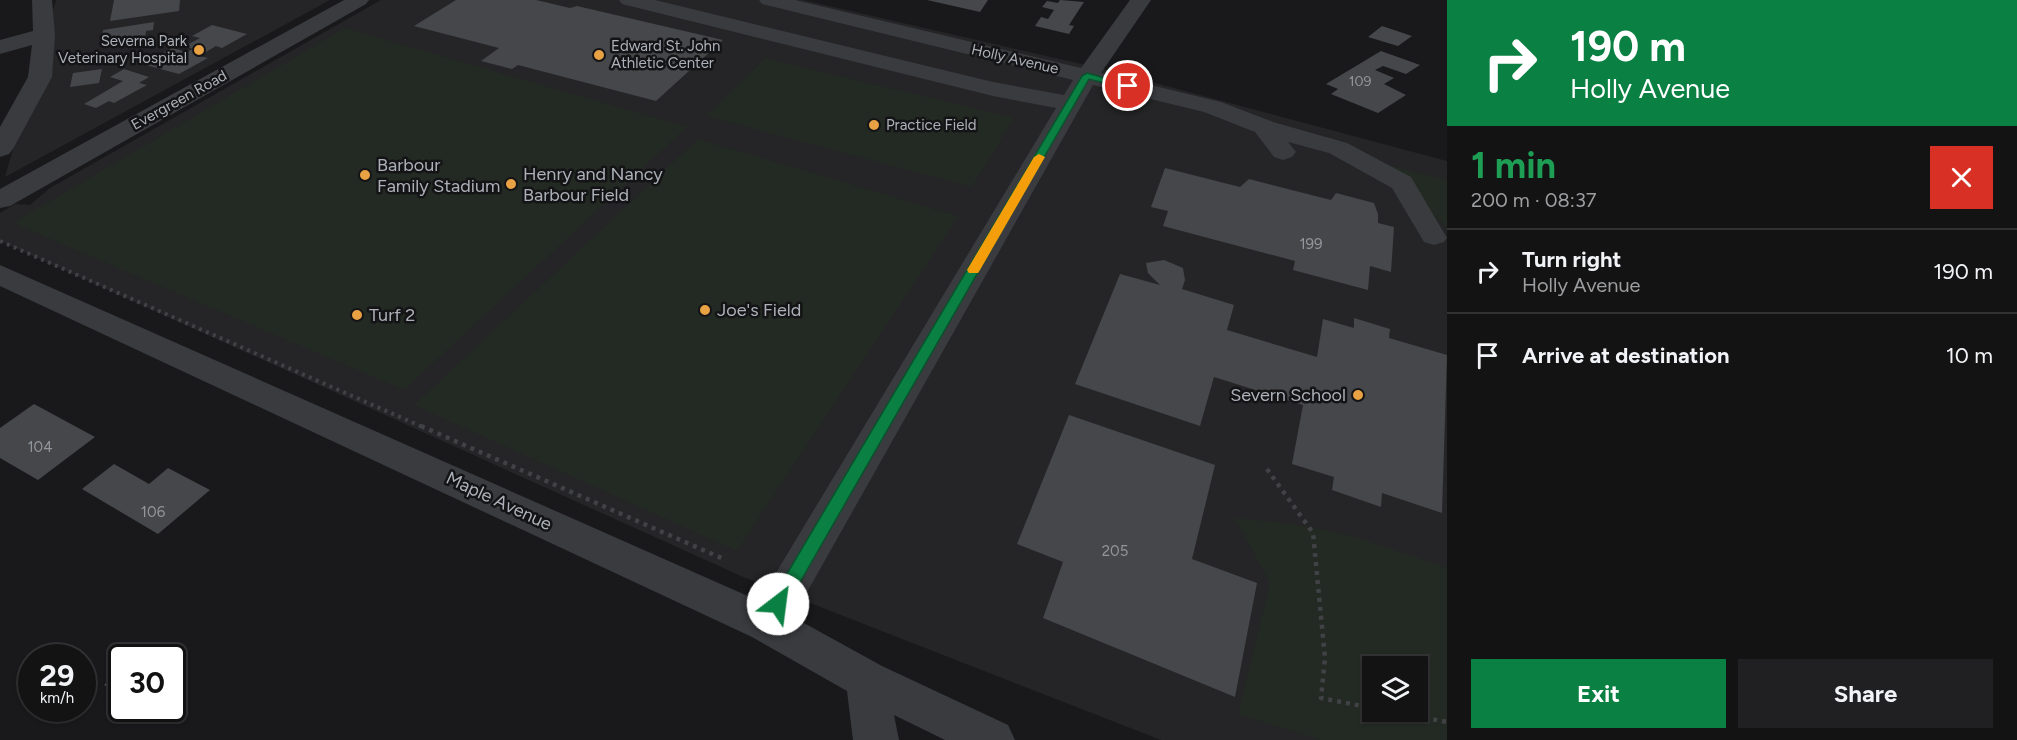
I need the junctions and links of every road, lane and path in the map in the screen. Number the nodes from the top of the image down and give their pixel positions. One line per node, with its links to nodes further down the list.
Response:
1 (42, 0): 6 (street)
2 (358, 0): 14 (street, Evergreen Road)
3 (629, 0): 9 (street)
4 (769, 0): 8 (street, Holly Avenue)
5 (1141, 0): 8 (street)
6 (44, 35): 7 (street); 10 (street)
7 (0, 47)
8 (1087, 76): 9 (street); 11 (street, Holly Avenue)
9 (1071, 103): 20 (street)
10 (10, 117): 12 (street)
11 (1264, 127): 13 (street); 15 (street, Holly Avenue)
12 (0, 149)
13 (1283, 152)
14 (0, 200)
15 (1434, 236)
16 (0, 241): 19 (path)
17 (0, 274): 20 (street, Maple Avenue)
18 (1267, 469): 22 (path)
19 (726, 560)
20 (767, 624): 21 (street, Maple Avenue)
21 (867, 680): 25 (street); 26 (street, Maple Avenue)
22 (1362, 706)
23 (1428, 718): 24 (path)
24 (1447, 722)
25 (876, 740)
26 (992, 740)

